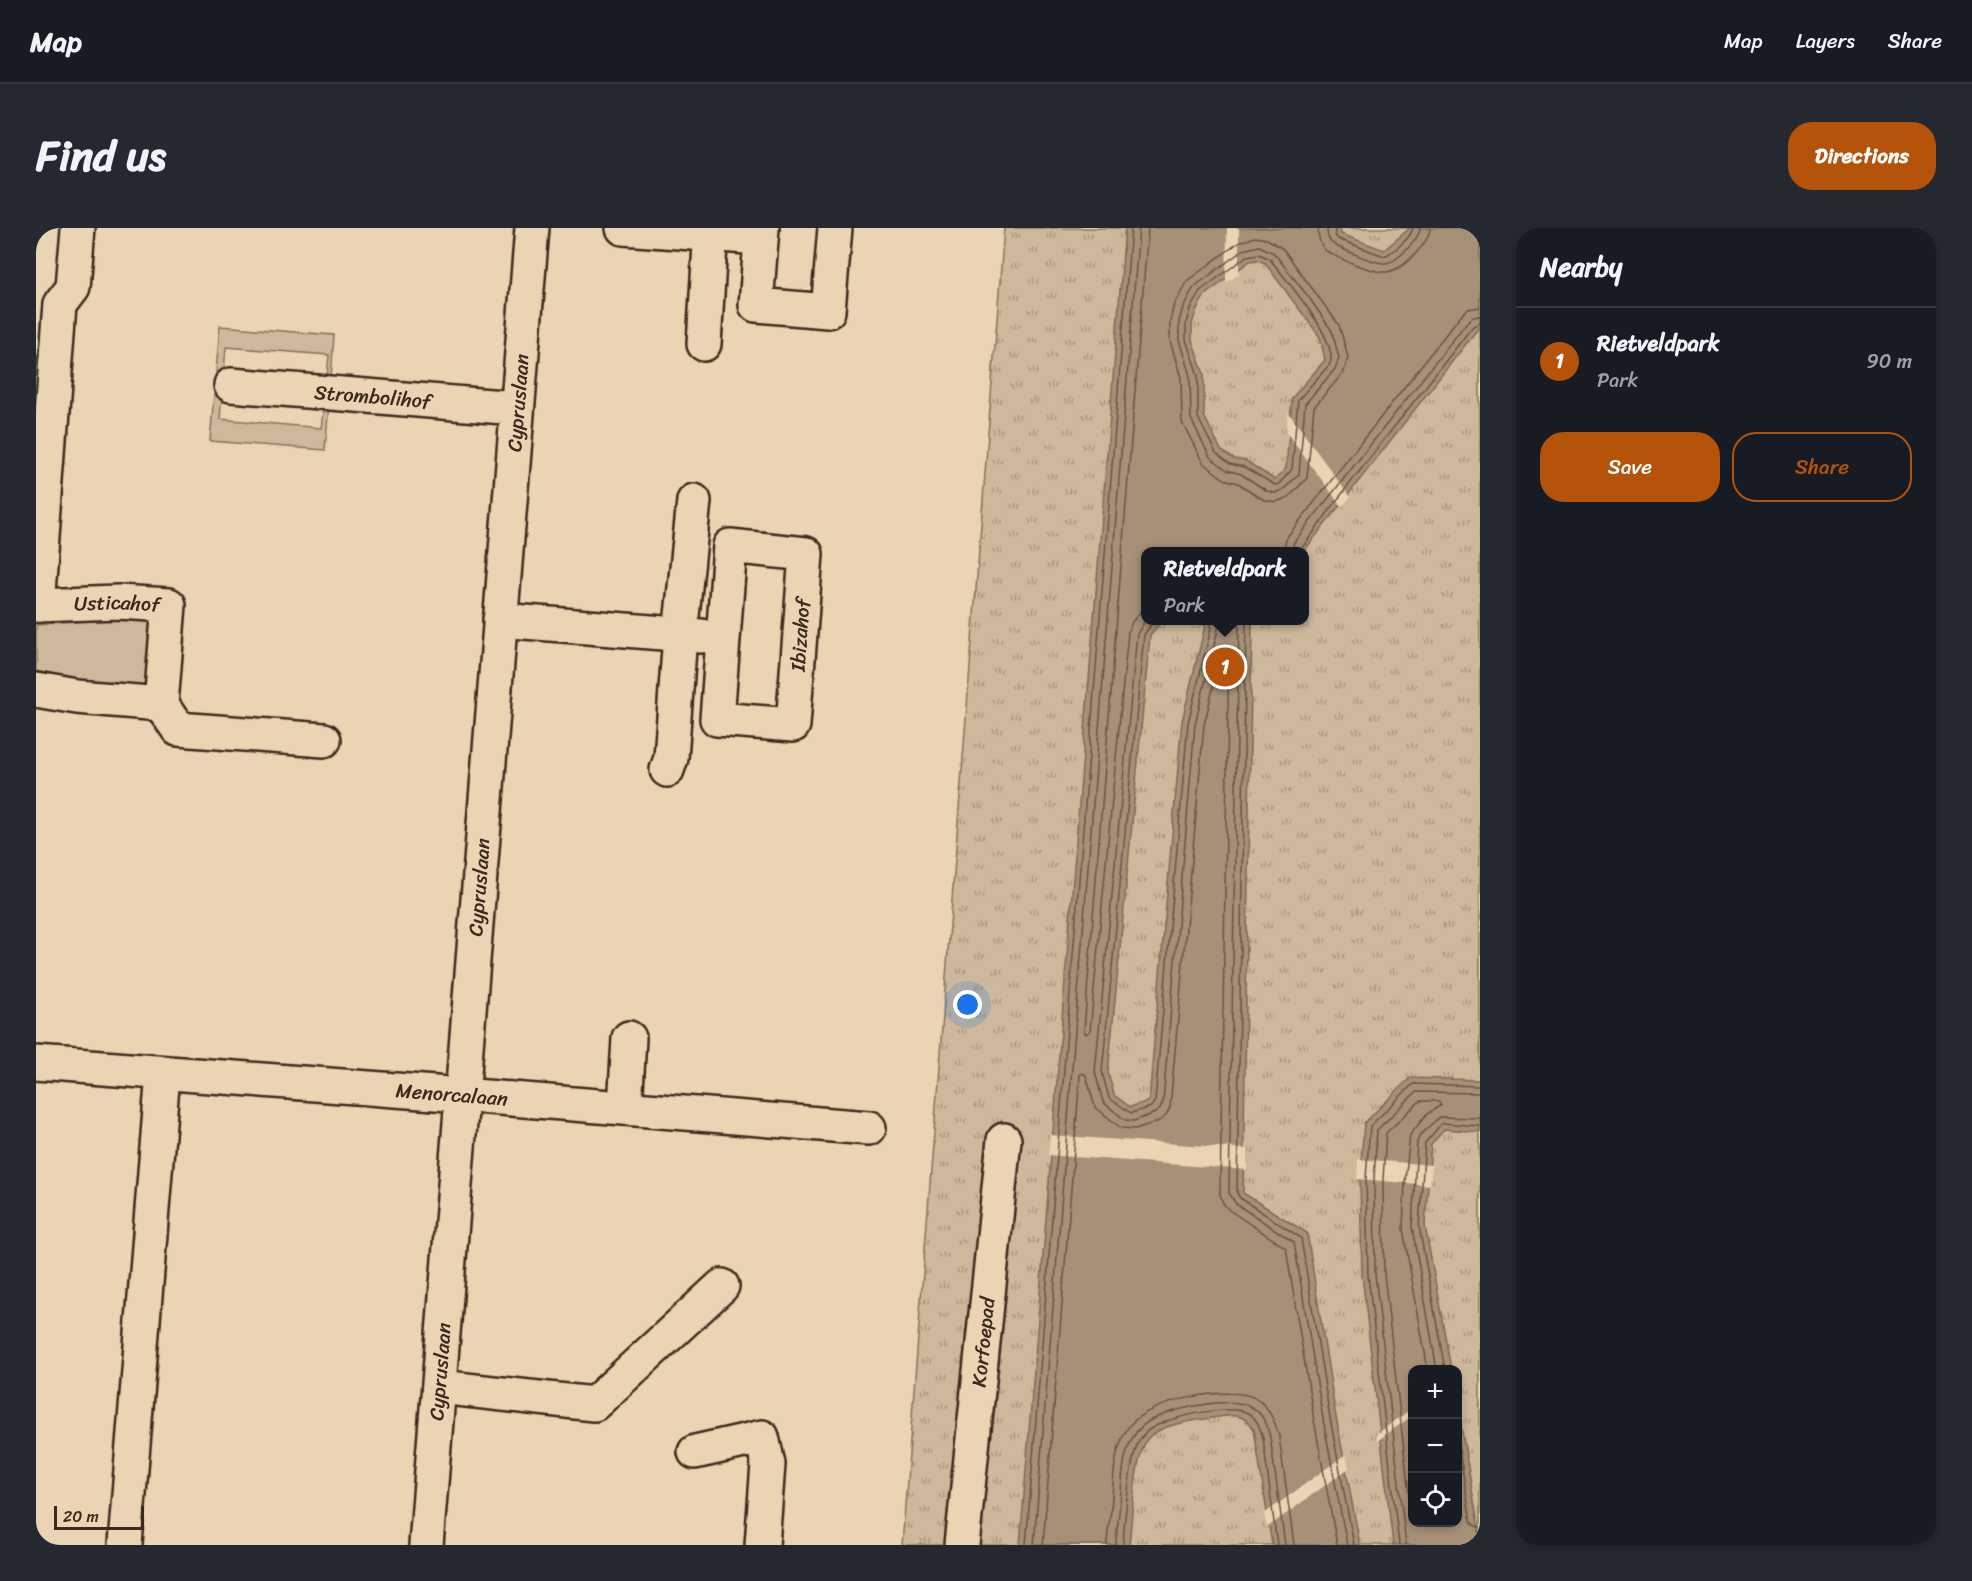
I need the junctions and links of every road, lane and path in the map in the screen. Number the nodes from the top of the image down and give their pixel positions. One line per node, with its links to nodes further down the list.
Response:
1 (78, 228): 11 (street)
2 (532, 228): 9 (street, Cypruslaan)
3 (623, 228): 5 (street)
4 (835, 228): 6 (street)
5 (711, 231): 6 (street); 7 (street)
6 (762, 233)
7 (704, 344)
8 (231, 385): 9 (street, Strombolihof)
9 (516, 408): 12 (street, Cypruslaan)
10 (694, 501): 13 (street)
11 (37, 605): 16 (street, Usticahof)
12 (500, 620): 13 (street); 22 (street, Cypruslaan)
13 (680, 635): 14 (street); 18 (street)
14 (723, 637): 14 (street, Ibizahof)
15 (36, 690): 16 (street)
16 (161, 704): 17 (street)
17 (324, 740)
18 (668, 770)
19 (628, 1038): 23 (street)
20 (36, 1064): 21 (street, Menorcalaan)
21 (163, 1073): 22 (street, Menorcalaan); 29 (street)
22 (462, 1095): 23 (street, Menorcalaan); 27 (street, Cypruslaan)
23 (625, 1108): 24 (street, Menorcalaan)
24 (869, 1128)
25 (1004, 1140): 32 (street, Korfoepad)
26 (722, 1286): 27 (street)
27 (439, 1387): 30 (street, Cypruslaan)
28 (695, 1452): 31 (street)
29 (125, 1544)
30 (426, 1545)
31 (762, 1545)
32 (962, 1545)

